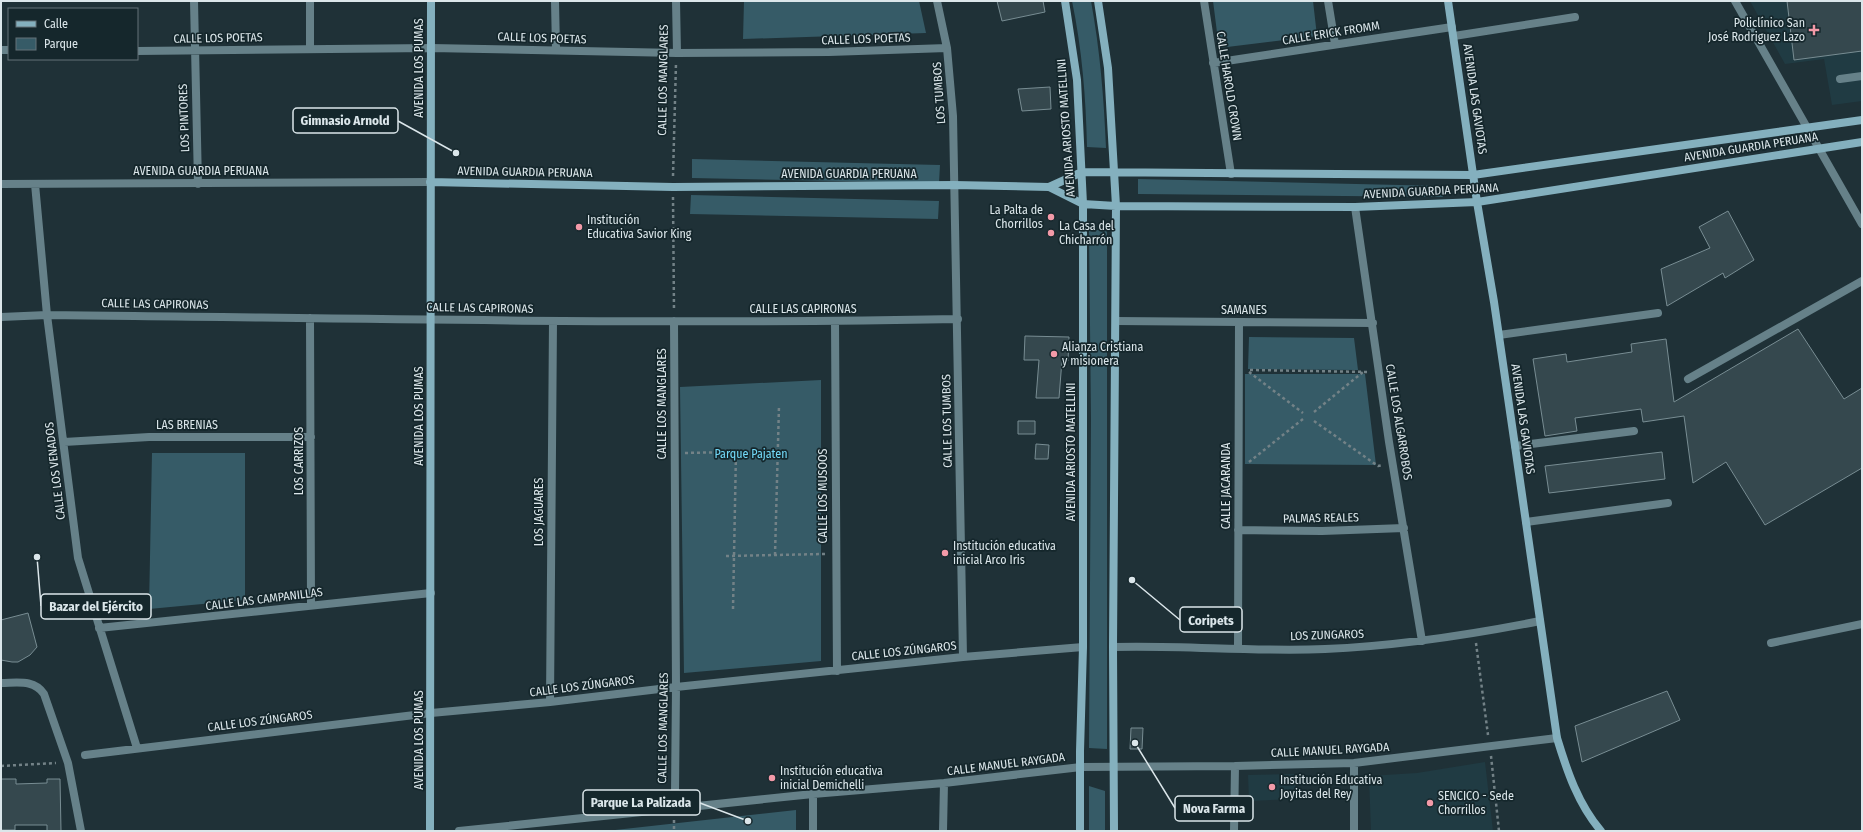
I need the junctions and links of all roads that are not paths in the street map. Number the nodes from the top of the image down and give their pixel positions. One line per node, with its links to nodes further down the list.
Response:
1 (194, 1): 22 (street, LOS PINTORES)
2 (310, 1): 19 (street)
3 (431, 1): 17 (street, AVENIDA LOS PUMAS)
4 (555, 1): 20 (street)
5 (676, 1): 23 (street, CALLE LOS MANGLARES)
6 (937, 1): 18 (street, LOS TUMBOS)
7 (1065, 1): 31 (street, AVENIDA ARIOSTO MATELLINI)
8 (1098, 1): 32 (street)
9 (1204, 1): 24 (street, CALLE HAROLD CROWN)
10 (1328, 1): 16 (street)
11 (1448, 1): 14 (street, AVENIDA LAS GAVIOTAS)
12 (1735, 1): 28 (street)
13 (1575, 17): 15 (street)
14 (1452, 27): 15 (street, AVENIDA LAS GAVIOTAS); 16 (street, CALLE ERICK FROMM)
15 (1454, 36): 34 (street, AVENIDA LAS GAVIOTAS)
16 (1335, 44): 24 (street, CALLE ERICK FROMM)
17 (431, 48): 19 (street, CALLE LOS POETAS); 20 (street, CALLE LOS POETAS); 35 (street, AVENIDA LOS PUMAS)
18 (947, 48): 23 (street, CALLE LOS POETAS); 39 (street, LOS TUMBOS)
19 (310, 49): 22 (street, CALLE LOS POETAS)
20 (556, 50): 23 (street, CALLE LOS POETAS)
21 (138, 51): 22 (street, CALLE LOS POETAS)
22 (194, 51): 38 (street, LOS PINTORES)
23 (677, 53)
24 (1213, 63): 33 (street, CALLE HAROLD CROWN)
25 (1862, 76): 26 (street)
26 (1840, 79)
27 (1862, 120): 28 (street, AVENIDA GUARDIA PERUANA)
28 (1808, 129): 30 (street); 34 (street, AVENIDA GUARDIA PERUANA)
29 (1862, 142): 30 (street, AVENIDA GUARDIA PERUANA)
30 (1819, 148): 41 (street, AVENIDA GUARDIA PERUANA); 45 (street)
31 (1082, 172): 32 (street, AVENIDA GUARDIA PERUANA); 40 (street, AVENIDA GUARDIA PERUANA); 42 (street, AVENIDA ARIOSTO MATELLINI)
32 (1114, 172): 33 (street, AVENIDA GUARDIA PERUANA); 43 (street)
33 (1231, 174): 34 (street, AVENIDA GUARDIA PERUANA)
34 (1473, 175): 41 (street, AVENIDA LAS GAVIOTAS)
35 (430, 182): 38 (street, AVENIDA GUARDIA PERUANA); 39 (street, AVENIDA GUARDIA PERUANA); 51 (street, AVENIDA LOS PUMAS)
36 (1, 184): 37 (street, AVENIDA GUARDIA PERUANA)
37 (35, 184): 38 (street, AVENIDA GUARDIA PERUANA); 48 (street, CALLE LOS VENADOS)
38 (198, 184)
39 (954, 185): 40 (street, AVENIDA GUARDIA PERUANA); 52 (street, CALLE LOS TUMBOS)
40 (1050, 187): 42 (street, AVENIDA GUARDIA PERUANA)
41 (1477, 202): 44 (street, AVENIDA GUARDIA PERUANA); 59 (street, AVENIDA LAS GAVIOTAS)
42 (1083, 204): 43 (street, AVENIDA GUARDIA PERUANA); 76 (street, AVENIDA ARIOSTO MATELLINI)
43 (1116, 206): 44 (street, AVENIDA GUARDIA PERUANA); 56 (street)
44 (1355, 207): 58 (street, CALLE LOS ALGARROBOS)
45 (1862, 224)
46 (1862, 281): 60 (street)
47 (1658, 313): 59 (street)
48 (47, 315): 49 (street, CALLE LAS CAPIRONAS); 50 (street, CALLE LAS CAPIRONAS); 63 (street, CALLE LOS VENADOS)
49 (1, 317)
50 (310, 318): 51 (street, CALLE LAS CAPIRONAS); 62 (street, LOS CARRIZOS)
51 (431, 319): 54 (street, CALLE LAS CAPIRONAS); 69 (street, AVENIDA LOS PUMAS)
52 (958, 319): 55 (street, CALLE LAS CAPIRONAS); 79 (street, CALLE LOS TUMBOS)
53 (674, 320): 54 (street, CALLE LAS CAPIRONAS); 55 (street, CALLE LAS CAPIRONAS); 82 (street, CALLE LOS MANGLARES)
54 (553, 321): 83 (street, LOS JAGUARES)
55 (835, 321): 80 (street, CALLE LOS MUSOOS)
56 (1116, 321): 57 (street, SAMANES); 77 (street)
57 (1238, 322): 58 (street, SAMANES); 68 (street, CALLE JACARANDA)
58 (1373, 323): 67 (street, CALLE LOS ALGARROBOS)
59 (1499, 335): 64 (street, AVENIDA LAS GAVIOTAS)
60 (1688, 379)
61 (1634, 431): 64 (street)
62 (311, 437): 63 (street, LAS BRENIAS); 70 (street, LOS CARRIZOS)
63 (64, 442): 73 (street, CALLE LOS VENADOS)
64 (1515, 446): 66 (street, AVENIDA LAS GAVIOTAS)
65 (1668, 503): 66 (street)
66 (1526, 522): 71 (street, AVENIDA LAS GAVIOTAS)
67 (1404, 528): 68 (street, PALMAS REALES); 74 (street, CALLE LOS ALGARROBOS)
68 (1238, 530): 78 (street, CALLE JACARANDA)
69 (431, 592): 70 (street, CALLE LAS CAMPANILLAS); 84 (street, AVENIDA LOS PUMAS)
70 (311, 605): 73 (street, CALLE LAS CAMPANILLAS)
71 (1540, 621): 74 (street, LOS ZUNGAROS); 85 (street, AVENIDA LAS GAVIOTAS)
72 (1862, 624): 75 (street)
73 (98, 628): 86 (street, CALLE LOS VENADOS)
74 (1422, 641): 78 (street, LOS ZUNGAROS)
75 (1771, 643)
76 (1083, 647): 79 (street, CALLE LOS ZÚNGAROS); 91 (street, AVENIDA ARIOSTO MATELLINI)
77 (1113, 647): 78 (street, LOS ZUNGAROS); 89 (street)
78 (1238, 649)
79 (963, 657): 80 (street, CALLE LOS ZÚNGAROS)
80 (837, 671): 82 (street, CALLE LOS ZÚNGAROS)
81 (1, 683): 95 (street)
82 (676, 687): 83 (street, CALLE LOS ZÚNGAROS); 94 (street, CALLE LOS MANGLARES)
83 (550, 702): 84 (street, CALLE LOS ZÚNGAROS)
84 (431, 712): 86 (street, CALLE LOS ZÚNGAROS); 96 (street, AVENIDA LOS PUMAS)
85 (1557, 738): 88 (street, CALLE MANUEL RAYGADA); 104 (street, AVENIDA LAS GAVIOTAS)
86 (137, 748): 87 (street, CALLE LOS ZÚNGAROS)
87 (85, 755)
88 (1354, 763): 90 (street, CALLE MANUEL RAYGADA); 103 (street)
89 (1114, 766): 90 (street, CALLE MANUEL RAYGADA); 91 (street, CALLE MANUEL RAYGADA); 101 (street)
90 (1235, 766): 102 (street)
91 (1081, 767): 92 (street, CALLE MANUEL RAYGADA); 100 (street, AVENIDA ARIOSTO MATELLINI)
92 (944, 783): 93 (street, CALLE MANUEL RAYGADA); 99 (street)
93 (813, 794): 94 (street, CALLE MANUEL RAYGADA); 98 (street)
94 (673, 808): 97 (street, CALLE MANUEL RAYGADA)
95 (81, 831)
96 (430, 831)
97 (459, 831)
98 (813, 831)
99 (943, 831)
100 (1080, 831)
101 (1114, 831)
102 (1234, 831)
103 (1354, 831)
104 (1601, 831)

